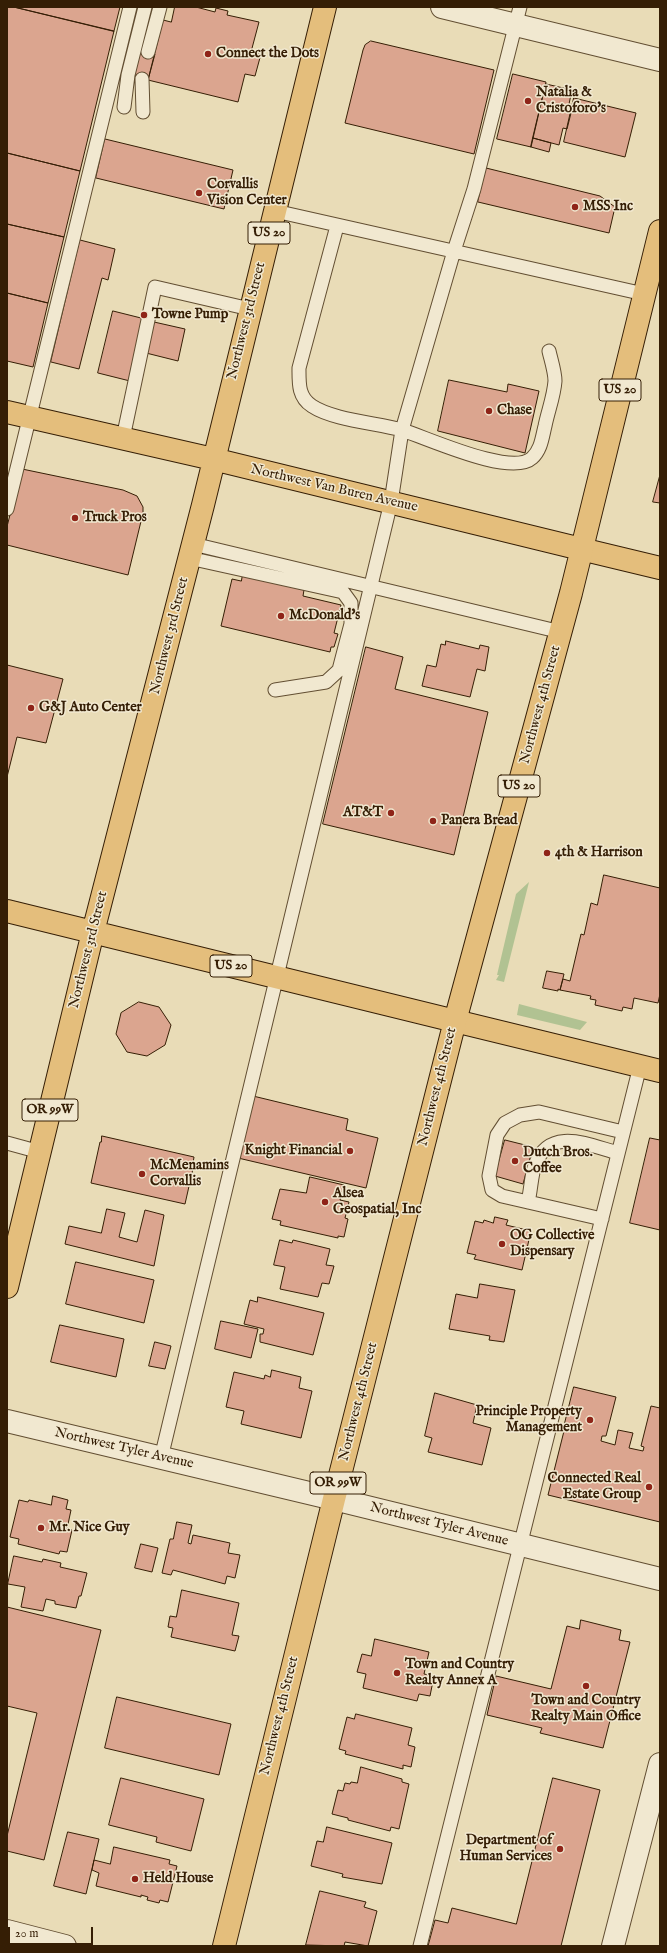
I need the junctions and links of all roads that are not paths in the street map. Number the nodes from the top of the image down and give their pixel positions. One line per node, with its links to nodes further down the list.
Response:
1 (130, 7): 20 (lane)
2 (145, 7): 10 (lane)
3 (160, 7): 7 (lane)
4 (325, 7): 12 (main road, Northwest 3rd Street / US 20)
5 (442, 7): 6 (street)
6 (518, 16): 8 (street); 15 (lane)
7 (148, 52)
8 (660, 60)
9 (142, 79): 11 (lane)
10 (124, 107)
11 (144, 112)
12 (275, 211): 13 (lane); 17 (main road, Northwest 3rd Street / US 20)
13 (337, 226): 15 (lane); 21 (lane)
14 (660, 231): 16 (main road, Northwest 4th Street / US 20)
15 (454, 251): 16 (lane); 21 (lane)
16 (644, 294): 26 (main road, Northwest 4th Street / US 20)
17 (250, 309): 22 (lane); 23 (main road, Northwest 3rd Street / US 20)
18 (550, 351): 21 (lane)
19 (7, 412): 20 (main road, Northwest Van Buren Avenue)
20 (29, 417): 22 (main road, Northwest Van Buren Avenue); 25 (lane)
21 (402, 430): 24 (lane)
22 (122, 438): 23 (main road, Northwest Van Buren Avenue)
23 (213, 459): 24 (main road, Northwest Van Buren Avenue); 27 (main road, Northwest 3rd Street / OR 99W)
24 (391, 502): 26 (main road, Northwest Van Buren Avenue); 29 (lane)
25 (7, 509)
26 (581, 549): 28 (main road, Northwest Van Buren Avenue); 30 (main road, Northwest 4th Street / US 20)
27 (191, 551): 29 (lane); 31 (lane); 33 (main road, Northwest 3rd Street / OR 99W)
28 (660, 568)
29 (371, 587): 30 (lane); 34 (lane)
30 (561, 632): 35 (main road, Northwest 4th Street / US 20)
31 (275, 690)
32 (7, 911): 33 (main road, US 20)
33 (93, 932): 34 (main road, US 20); 39 (main road, Northwest 3rd Street / OR 99W)
34 (276, 977): 35 (main road, US 20); 45 (lane)
35 (455, 1021): 36 (main road); 46 (main road, Northwest 4th Street / OR 99W)
36 (650, 1068): 37 (lane)
37 (623, 1132): 40 (lane); 41 (lane)
38 (7, 1143): 39 (lane)
39 (40, 1152): 43 (main road, Northwest 3rd Street / OR 99W)
40 (618, 1153): 41 (lane); 42 (lane)
41 (528, 1202): 42 (lane)
42 (602, 1219): 47 (lane)
43 (7, 1288)
44 (7, 1421): 45 (street, Northwest Tyler Avenue)
45 (161, 1458): 46 (street, Northwest Tyler Avenue)
46 (334, 1499): 47 (street, Northwest Tyler Avenue); 52 (main road, Northwest 4th Street / OR 99W)
47 (520, 1545): 48 (street, Northwest Tyler Avenue); 53 (lane)
48 (660, 1580)
49 (660, 1764): 54 (street)
50 (7, 1931): 51 (street)
51 (65, 1946)
52 (224, 1946)
53 (420, 1946)
54 (613, 1946)

